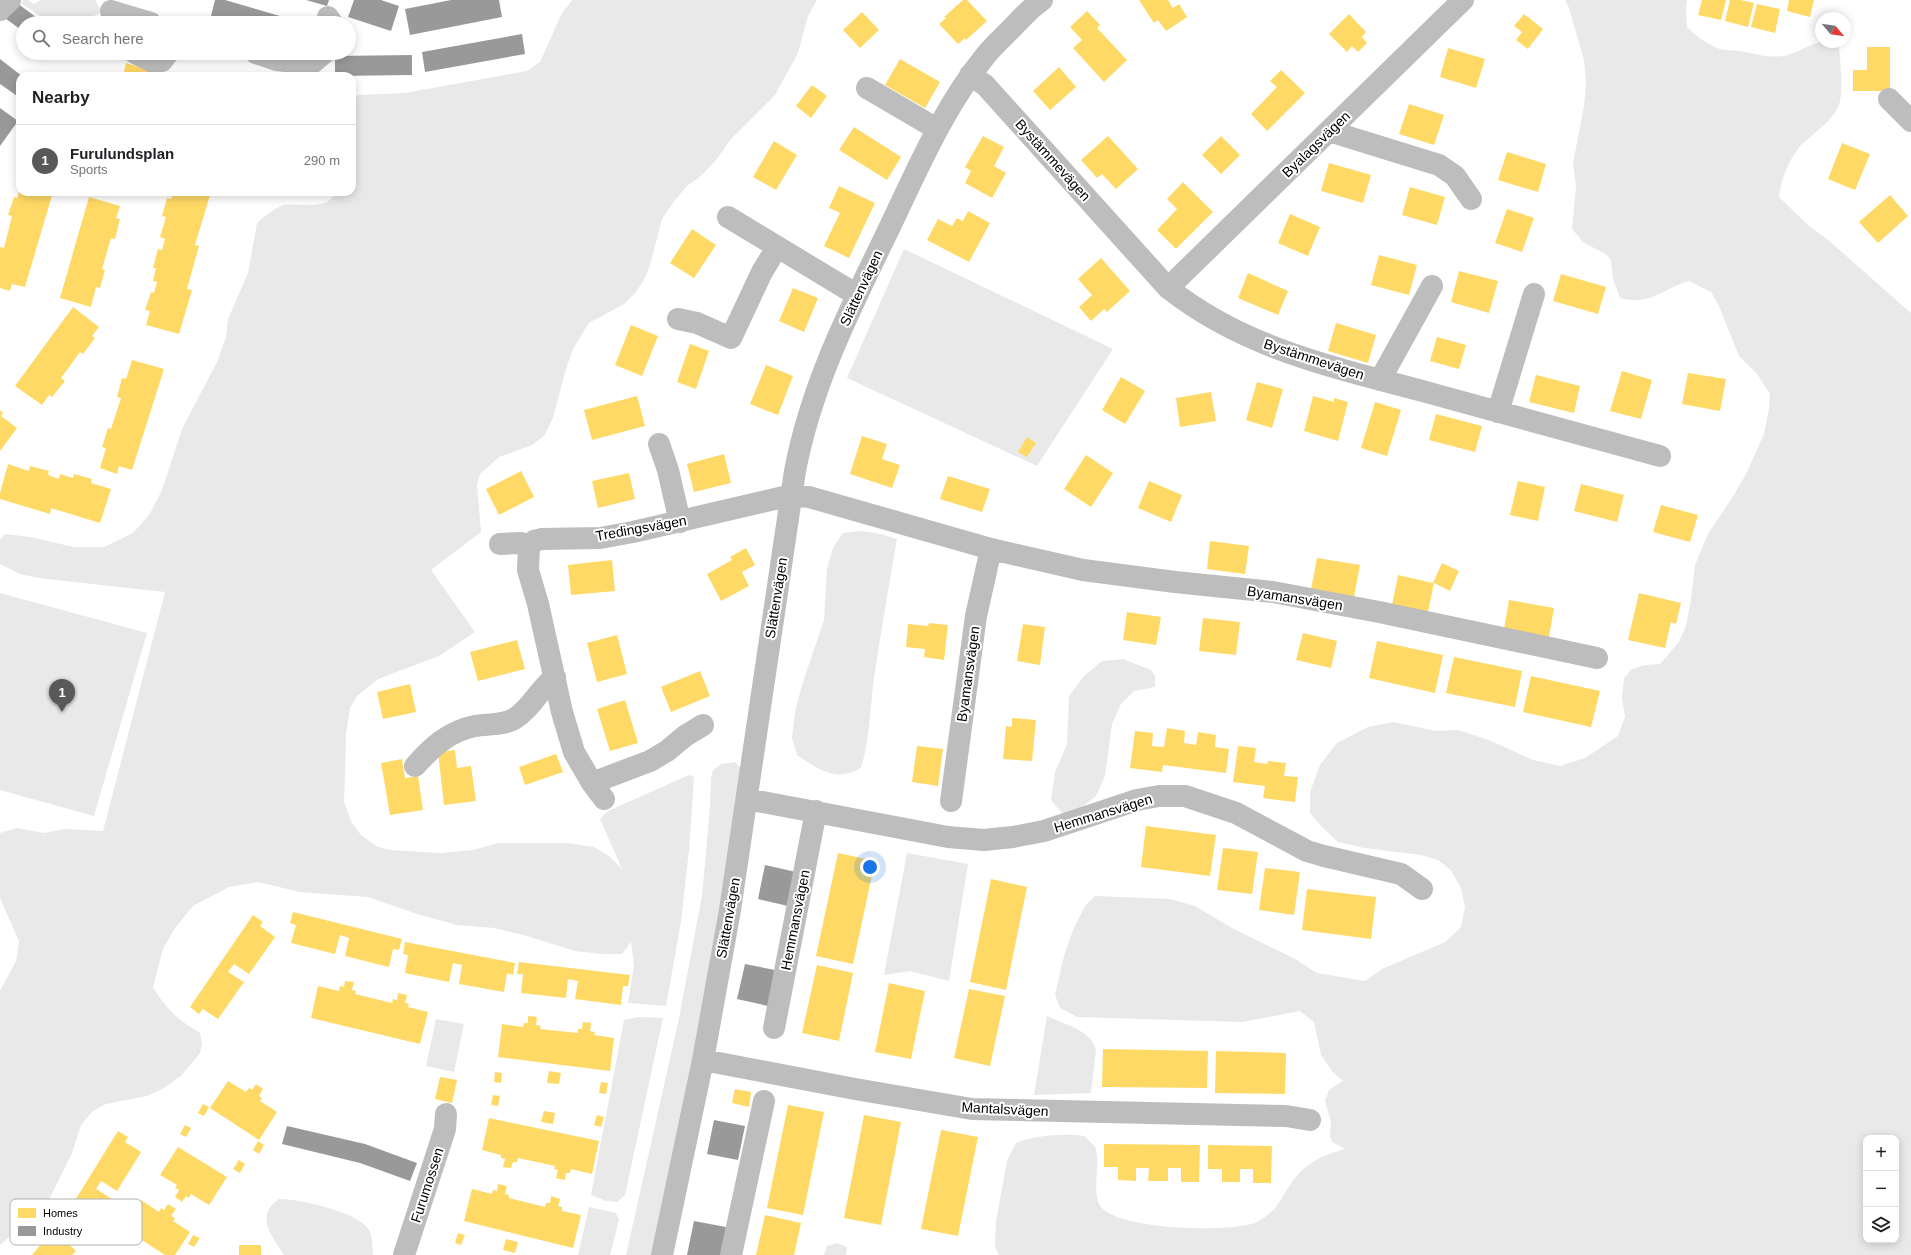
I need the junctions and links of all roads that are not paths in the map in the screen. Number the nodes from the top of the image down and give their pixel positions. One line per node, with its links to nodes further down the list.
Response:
1 (10, 0): 4 (street)
2 (1463, 0): 16 (street, Byalagsvägen)
3 (1037, 1): 11 (street, Slättenvägen)
4 (0, 10)
5 (111, 11): 6 (street)
6 (128, 16)
7 (149, 60): 8 (street)
8 (163, 60)
9 (277, 60): 10 (street)
10 (316, 60)
11 (970, 76): 15 (street, Slättenvägen); 21 (street, Bystämmevägen)
12 (867, 88): 15 (street)
13 (1889, 99): 14 (street)
14 (1911, 121)
15 (937, 129): 23 (street, Slättenvägen)
16 (1328, 131): 17 (street); 21 (street, Byalagsvägen)
17 (1471, 199)
18 (728, 217): 19 (street)
19 (777, 247): 23 (street); 24 (street)
20 (1432, 286): 25 (street)
21 (1168, 288): 25 (street, Bystämmevägen)
22 (1534, 294): 26 (street)
23 (857, 295): 29 (street, Slättenvägen)
24 (678, 319)
25 (1380, 380): 26 (street, Bystämmevägen)
26 (1498, 412): 28 (street, Bystämmevägen)
27 (659, 444): 30 (street)
28 (1660, 456)
29 (792, 495): 30 (street, Tredingsvägen); 33 (street, Byamansvägen); 38 (street, Slättenvägen)
30 (680, 522): 32 (street, Tredingsvägen)
31 (500, 544): 32 (street)
32 (529, 546): 35 (street)
33 (991, 549): 34 (street, Byamansvägen); 39 (street, Byamansvägen)
34 (1597, 658)
35 (555, 677): 36 (street); 37 (street)
36 (703, 725)
37 (415, 766)
38 (747, 799): 40 (street, Hemmansvägen); 43 (street, Slättenvägen)
39 (951, 801)
40 (816, 811): 41 (street, Hemmansvägen); 42 (street, Hemmansvägen)
41 (1422, 889)
42 (774, 1028)
43 (703, 1060): 46 (street, Mantalsvägen); 48 (street, Slättenvägen)
44 (764, 1101): 49 (street)
45 (446, 1114): 47 (street, Furumossen)
46 (1310, 1120)
47 (404, 1255)
48 (662, 1255)
49 (731, 1255)

